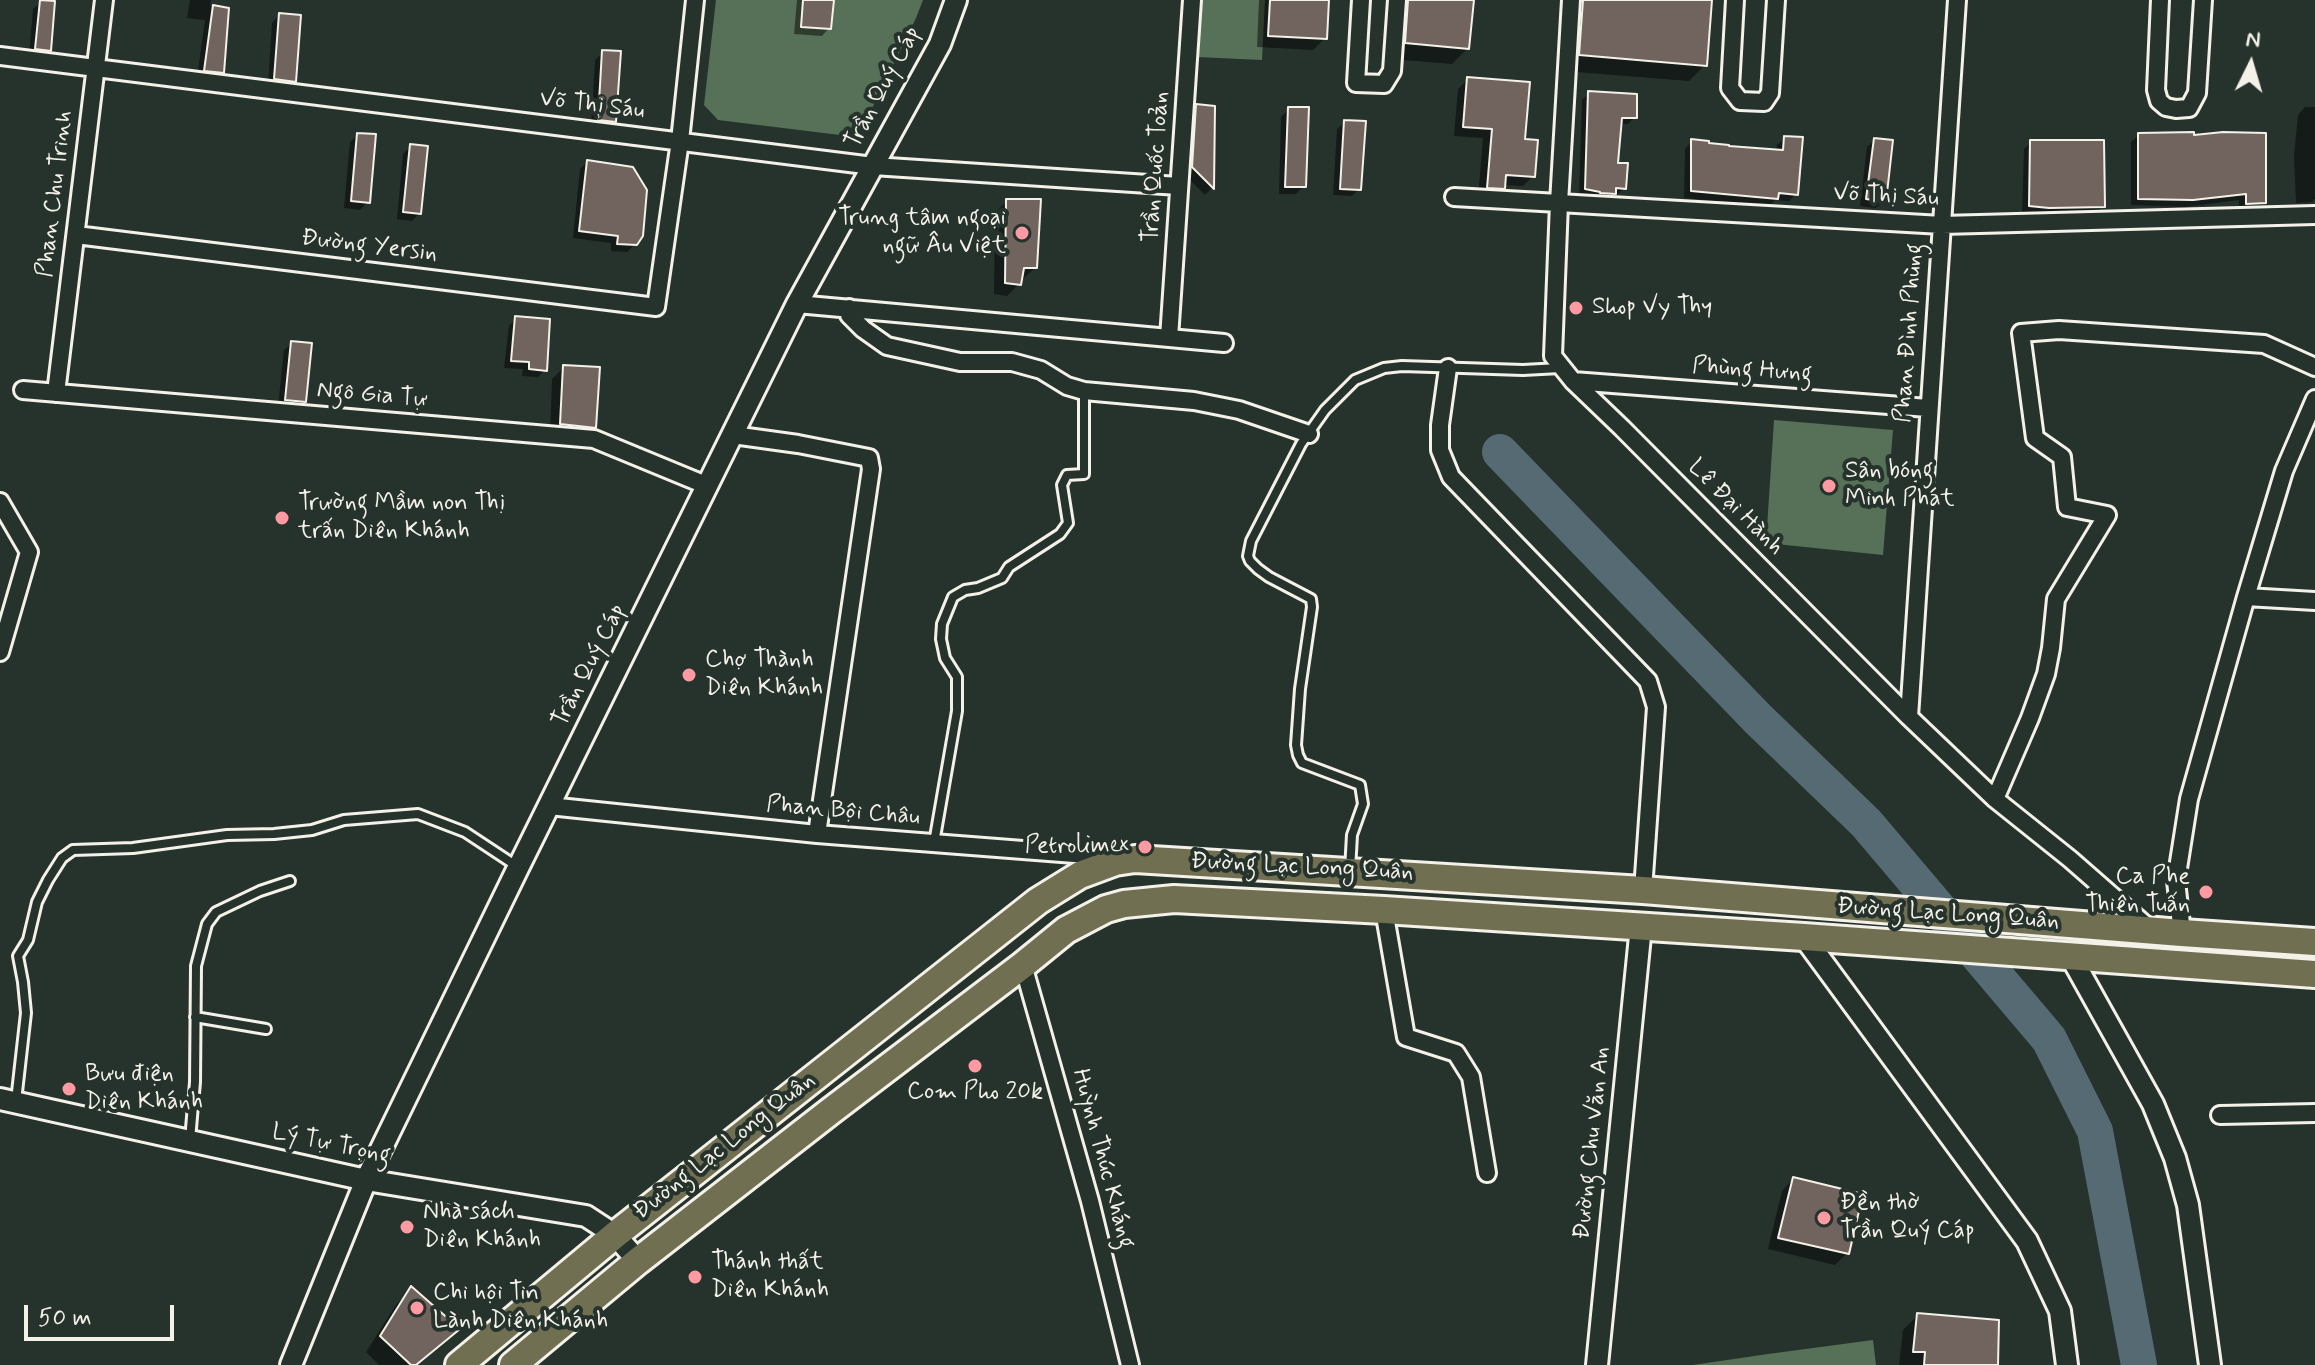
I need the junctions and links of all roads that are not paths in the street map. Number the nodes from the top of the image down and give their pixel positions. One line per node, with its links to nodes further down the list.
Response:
1 (104, 0): 14 (street, Phan Chu Trinh)
2 (695, 0): 15 (street)
3 (956, 0): 16 (street, Trần Quý Cáp)
4 (1192, 0): 17 (street, Trần Quốc Toản)
5 (1361, 0): 6 (street)
6 (1397, 0)
7 (1571, 0): 19 (street)
8 (1735, 0): 9 (street)
9 (1776, 0)
10 (1957, 0): 21 (street, Phan Đình Phùng)
11 (2160, 0): 12 (street)
12 (2203, 0)
13 (0, 56): 14 (street, Võ Thị Sáu)
14 (96, 68): 15 (street, Võ Thị Sáu); 22 (street, Phan Chu Trinh)
15 (680, 141): 16 (street, Võ Thị Sáu); 22 (street, Đường Yersin)
16 (873, 166): 17 (street, Võ Thị Sáu); 23 (street, Trần Quý Cáp)
17 (1179, 186): 25 (street, Trần Quốc Toản)
18 (1454, 197): 19 (street, Võ Thị Sáu)
19 (1559, 203): 21 (street, Võ Thị Sáu); 29 (street)
20 (2315, 215): 21 (street, Võ Thị Sáu)
21 (1942, 225): 35 (street, Phan Đình Phùng)
22 (76, 235): 33 (street, Phan Chu Trinh)
23 (797, 304): 24 (street); 37 (street, Trần Quý Cáp)
24 (849, 308): 25 (street); 32 (street)
25 (1169, 338): 26 (street)
26 (1224, 343)
27 (2315, 367): 44 (street)
28 (1448, 368): 29 (lane); 36 (lane); 52 (street)
29 (1561, 368): 30 (street, Lê Đại Hành)
30 (1573, 381): 35 (street, Phùng Hưng); 43 (street, Lê Đại Hành)
31 (23, 390): 33 (street, Ngô Gia Tự)
32 (1084, 391): 36 (street); 47 (lane)
33 (56, 393): 38 (street, Ngô Gia Tự)
34 (2315, 399): 40 (street)
35 (1928, 408): 43 (street, Phan Đình Phùng)
36 (1309, 434): 50 (lane)
37 (733, 435): 38 (street, Trần Quý Cáp); 46 (street)
38 (708, 486): 45 (street, Trần Quý Cáp)
39 (0, 502): 42 (street)
40 (2246, 597): 41 (street); 56 (street)
41 (2315, 601)
42 (0, 652)
43 (1909, 717): 44 (street, Lê Đại Hành)
44 (1995, 799): 55 (street, Lê Đại Hành)
45 (549, 806): 46 (street, Phan Bội Châu); 49 (street, Trần Quý Cáp)
46 (817, 834): 47 (street, Phan Bội Châu)
47 (934, 844): 48 (street, Phan Bội Châu)
48 (1135, 859): 50 (main road, Đường Lạc Long Quân); 70 (main road, Đường Lạc Long Quân)
49 (518, 868): 64 (lane); 69 (street, Trần Quý Cáp)
50 (1350, 871): 52 (main road, Đường Lạc Long Quân)
51 (290, 881): 62 (lane)
52 (1643, 890): 55 (main road, Đường Lạc Long Quân)
53 (1384, 910): 54 (main road, Đường Lạc Long Quân); 60 (main road, Đường Lạc Long Quân); 68 (street)
54 (1641, 926): 57 (main road, Đường Lạc Long Quân); 76 (street, Đường Chu Văn An)
55 (2151, 930): 56 (main road, Đường Lạc Long Quân)
56 (2182, 933): 58 (main road, Đường Lạc Long Quân)
57 (1804, 937): 59 (main road, Đường Lạc Long Quân); 77 (street)
58 (2315, 942)
59 (2071, 957): 61 (main road, Đường Lạc Long Quân); 78 (street)
60 (1023, 965): 71 (main road, Đường Lạc Long Quân); 75 (street, Huỳnh Thúc Kháng)
61 (2315, 974)
62 (195, 1017): 63 (lane); 67 (lane)
63 (266, 1029)
64 (8, 1100): 67 (street, Lý Tự Trọng)
65 (2315, 1113): 66 (street)
66 (2220, 1115)
67 (190, 1141): 69 (street, Lý Tự Trọng)
68 (1487, 1173)
69 (366, 1180): 70 (street, Lý Tự Trọng); 72 (street, Trần Quý Cáp)
70 (615, 1235): 71 (street, Lý Tự Trọng); 73 (main road, Đường Lạc Long Quân)
71 (638, 1261): 74 (main road, Đường Lạc Long Quân)
72 (291, 1365)
73 (459, 1365)
74 (513, 1365)
75 (1130, 1365)
76 (1597, 1365)
77 (2067, 1365)
78 (2210, 1365)

